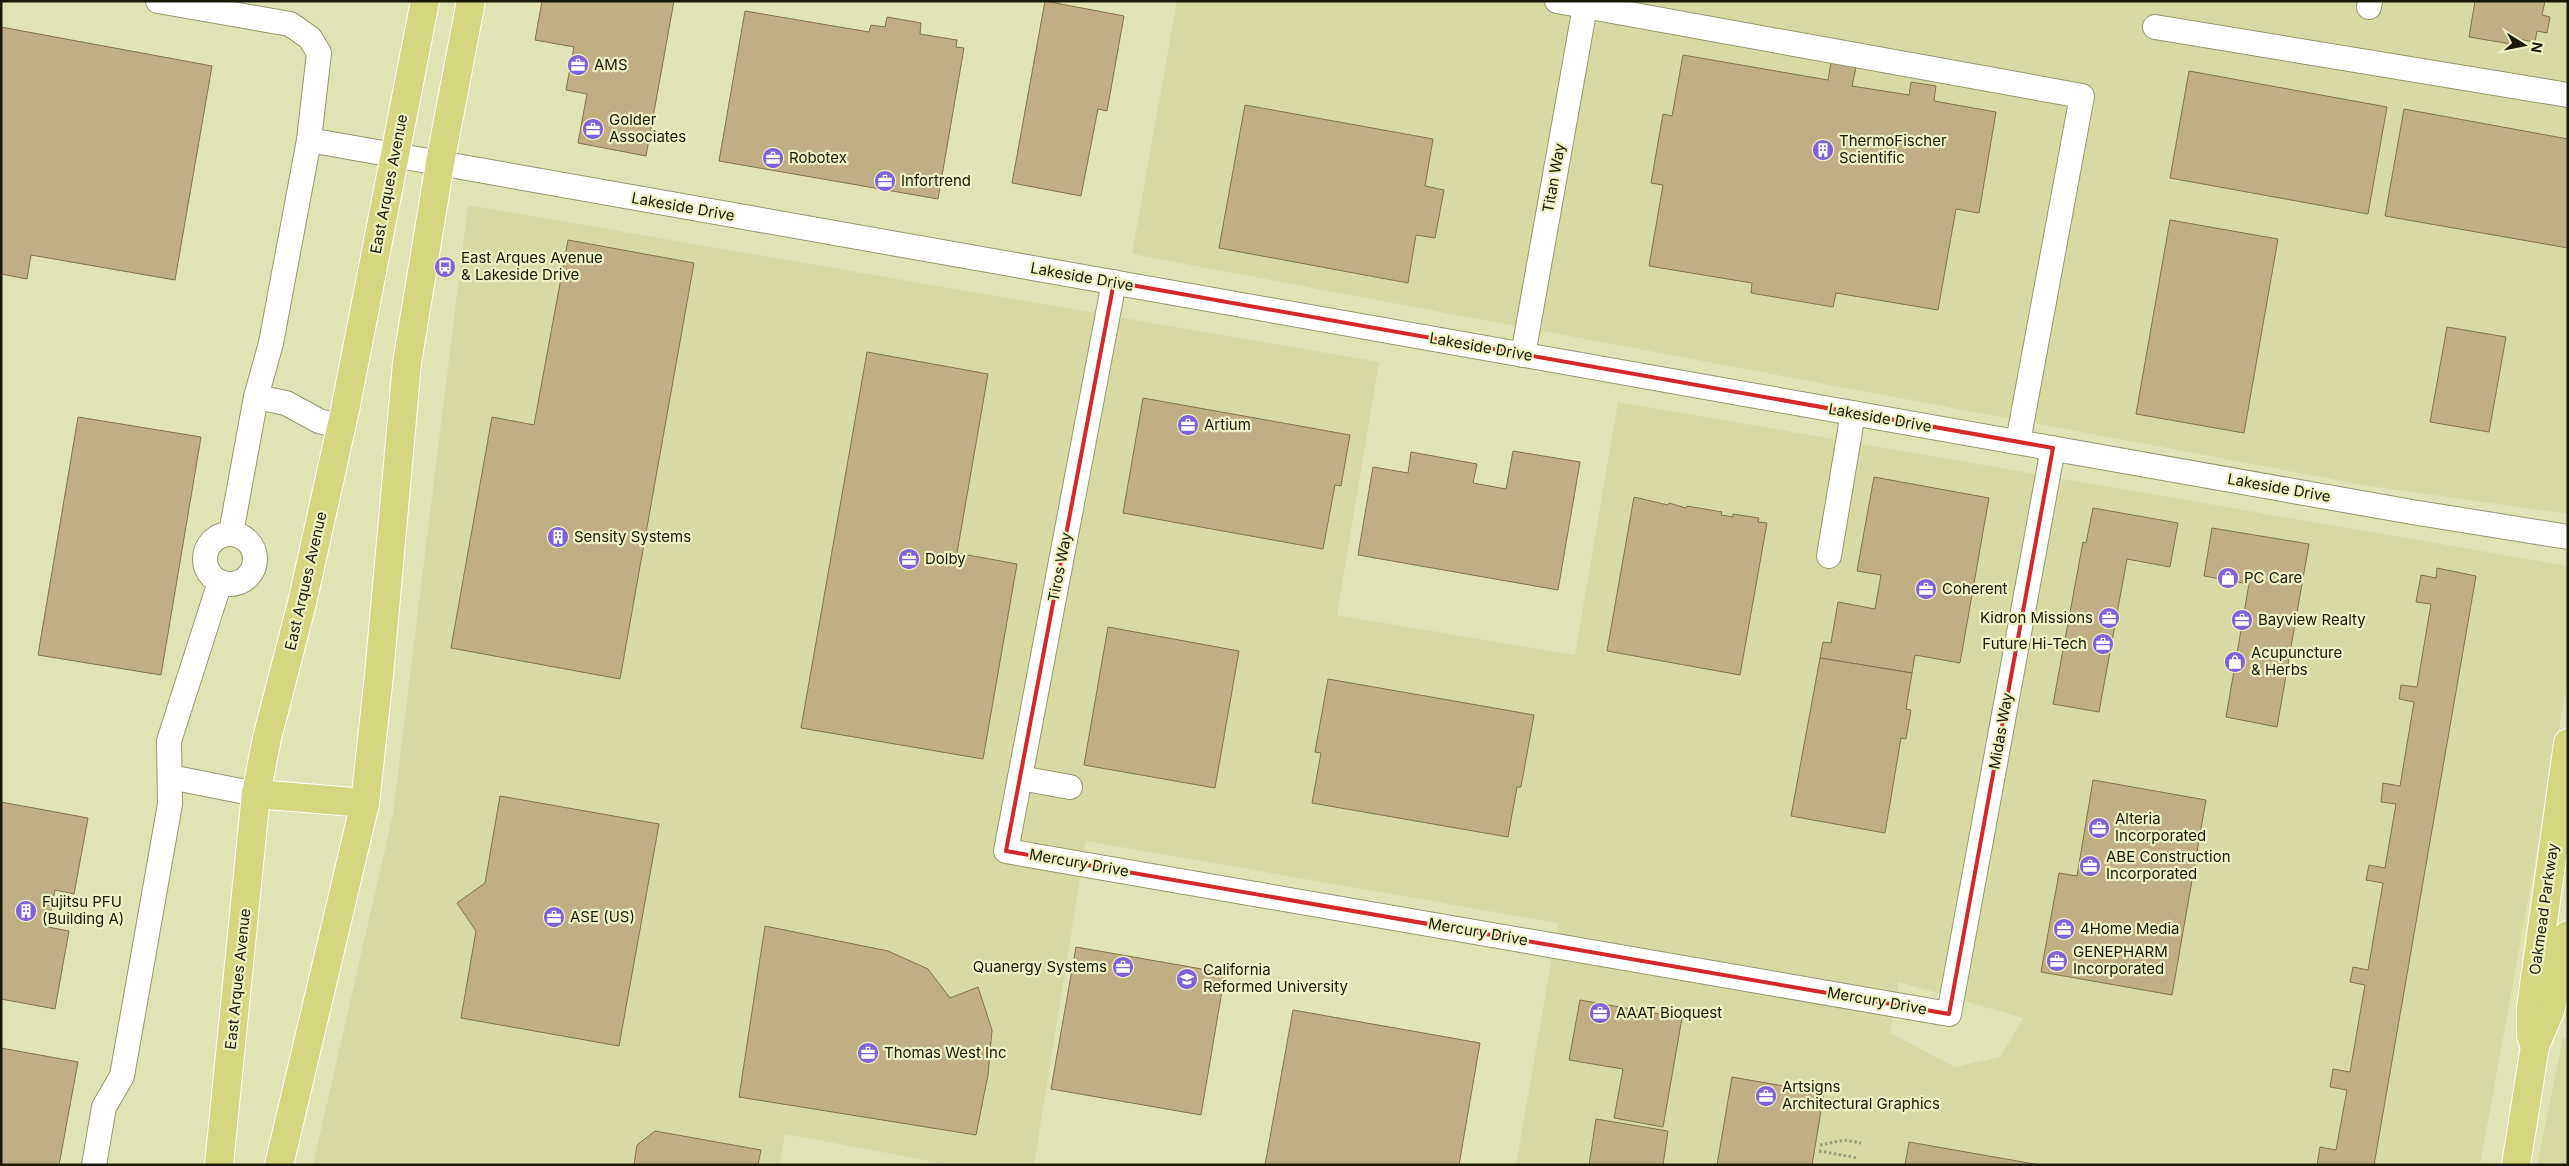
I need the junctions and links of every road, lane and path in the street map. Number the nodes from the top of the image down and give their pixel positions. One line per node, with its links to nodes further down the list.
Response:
1 (158, 1): 8 (street)
2 (425, 1): 9 (main road, East Arques Avenue)
3 (471, 1): 10 (main road)
4 (1557, 1): 5 (street)
5 (1585, 4): 12 (street, Titan Way); 16 (street)
6 (2155, 27): 7 (street)
7 (2568, 95)
8 (309, 140): 9 (street, Lakeside Drive); 13 (street)
9 (395, 155): 10 (street, Lakeside Drive); 15 (main road, East Arques Avenue)
10 (440, 163): 11 (street, Lakeside Drive); 27 (main road)
11 (1114, 282): 12 (street, Lakeside Drive); 24 (street, Tiros Way)
12 (1523, 355): 14 (street, Lakeside Drive)
13 (256, 397): 15 (street); 18 (street)
14 (1853, 413): 16 (street, Lakeside Drive); 20 (street)
15 (341, 427): 26 (main road, East Arques Avenue)
16 (2018, 442): 17 (street, Lakeside Drive)
17 (2053, 448): 19 (street, Lakeside Drive); 30 (street, Midas Way)
18 (230, 533): 21 (street); 21 (street)
19 (2568, 537)
20 (1828, 556)
21 (220, 582): 23 (street)
22 (2568, 743): 31 (main road, Oakmead Parkway)
23 (170, 777): 26 (street); 36 (street)
24 (1020, 778): 25 (street); 28 (street, Tiros Way)
25 (1070, 787)
26 (256, 794): 27 (main road); 37 (main road, East Arques Avenue)
27 (365, 803): 38 (main road)
28 (1006, 851): 30 (street, Mercury Drive)
29 (2568, 935): 31 (main road, Oakmead Parkway)
30 (1949, 1014)
31 (2535, 1046): 39 (main road, Oakmead Parkway)
32 (1861, 1143): 33 (path)
33 (1820, 1144)
34 (1819, 1151): 35 (path)
35 (1858, 1158)
36 (94, 1165)
37 (219, 1165)
38 (278, 1165)
39 (2516, 1165)

